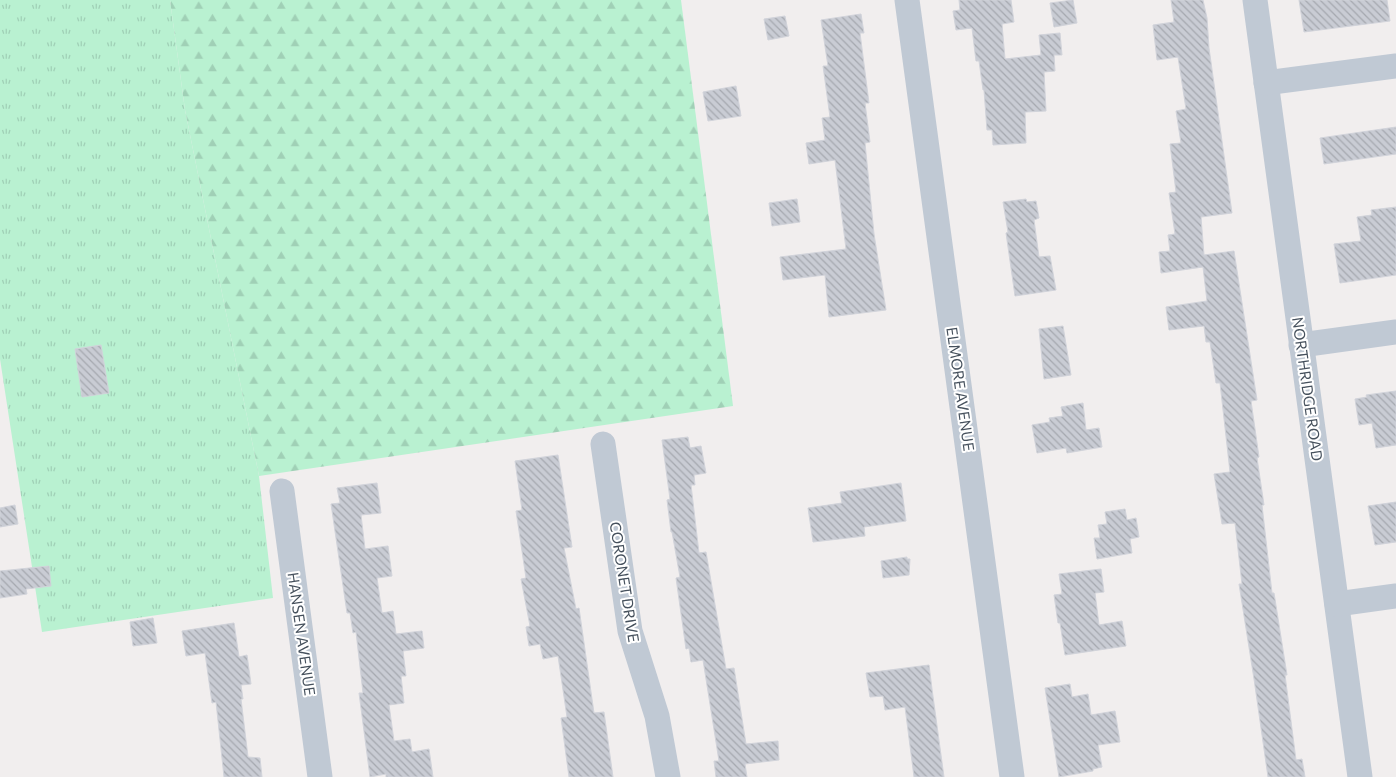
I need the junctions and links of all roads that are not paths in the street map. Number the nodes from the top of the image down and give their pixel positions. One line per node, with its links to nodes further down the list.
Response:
1 (907, 0): 13 (street, ELMORE AVENUE)
2 (1254, 0): 4 (street, NORTHRIDGE ROAD)
3 (1396, 66): 4 (street)
4 (1266, 83): 6 (street, NORTHRIDGE ROAD)
5 (1396, 332): 6 (street)
6 (1301, 345): 10 (street, NORTHRIDGE ROAD)
7 (603, 444): 12 (street, CORONET DRIVE)
8 (282, 492): 11 (street, HANSEN AVENUE)
9 (1396, 596): 10 (street)
10 (1337, 604): 14 (street, NORTHRIDGE ROAD)
11 (320, 777)
12 (668, 777)
13 (1012, 777)
14 (1360, 777)

